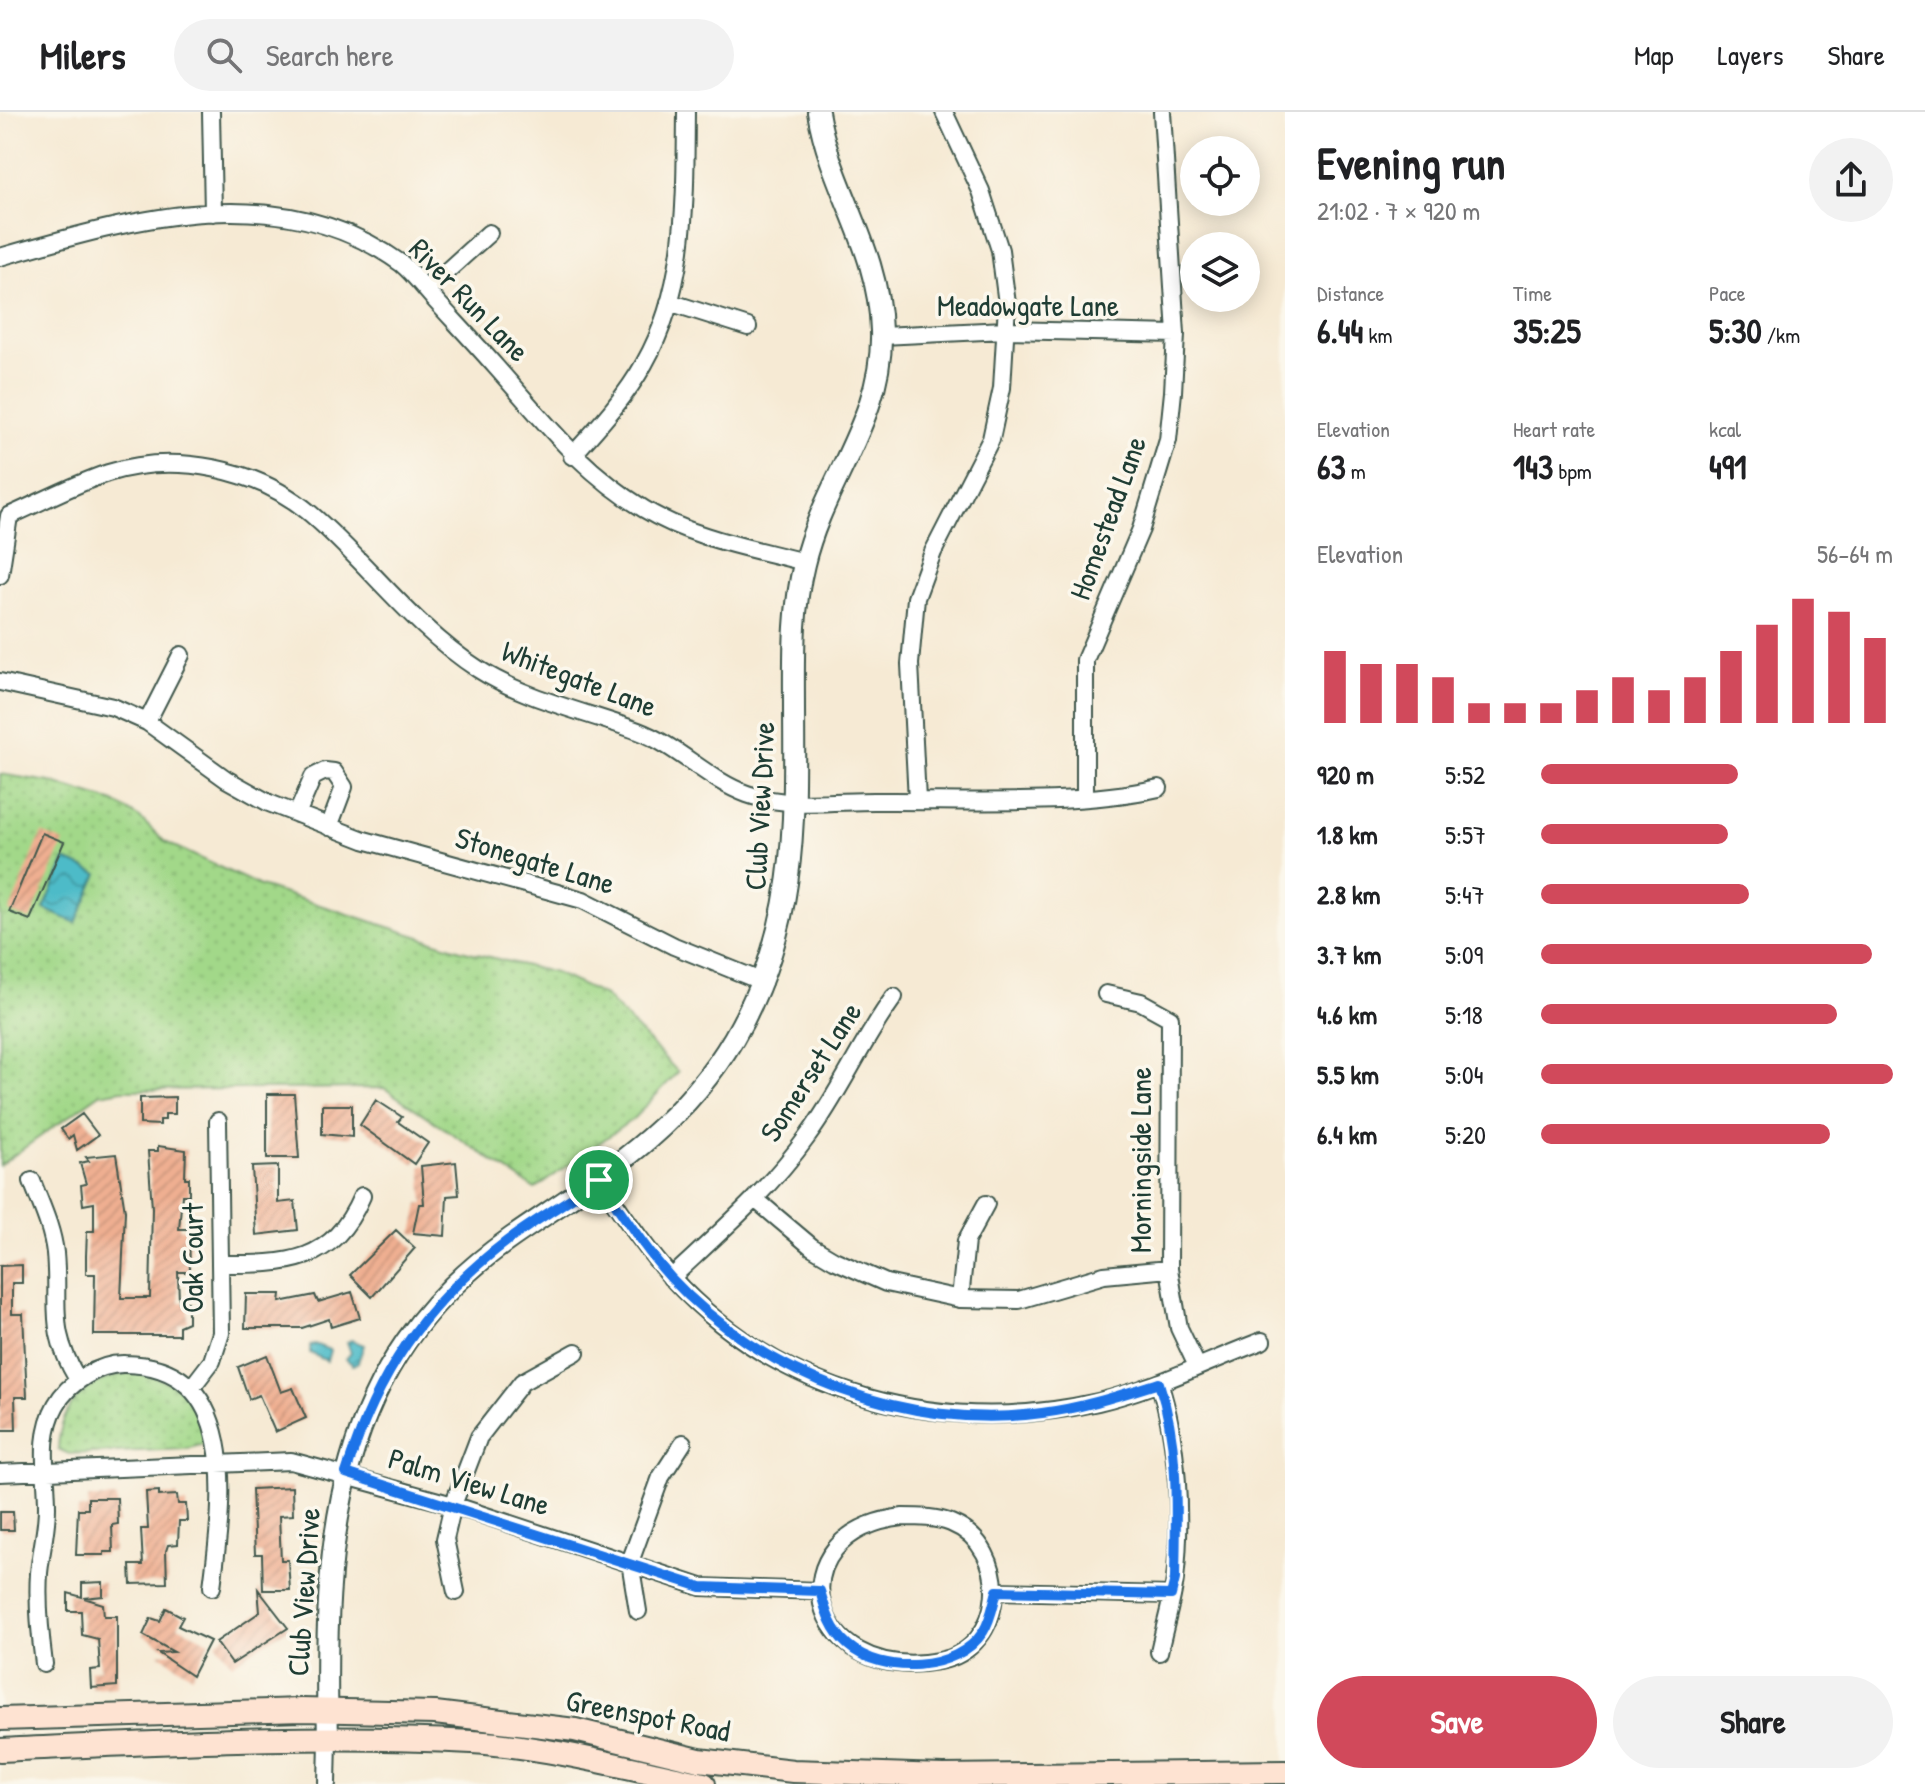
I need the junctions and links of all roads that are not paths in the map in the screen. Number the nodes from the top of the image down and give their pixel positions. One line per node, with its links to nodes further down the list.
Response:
1 (211, 112): 6 (street)
2 (686, 112): 10 (street)
3 (818, 112): 14 (street, Club View Drive)
4 (944, 112): 12 (street)
5 (1162, 112): 13 (street, Homestead Lane)
6 (213, 213): 8 (street, River Run Lane); 9 (street, River Run Lane)
7 (489, 233): 9 (street)
8 (0, 257)
9 (426, 290): 15 (street, River Run Lane)
10 (669, 302): 11 (street); 15 (street)
11 (748, 327)
12 (1005, 330): 13 (street, Meadowgate Lane); 14 (street, Meadowgate Lane); 23 (street)
13 (1176, 334): 22 (street, Homestead Lane)
14 (882, 336): 16 (street, Club View Drive)
15 (572, 456): 16 (street, River Run Lane)
16 (804, 562): 24 (street, Club View Drive)
17 (0, 575): 24 (street, Whitegate Lane)
18 (181, 655): 20 (street)
19 (0, 682): 20 (street, Stonegate Lane)
20 (147, 722): 25 (street, Stonegate Lane)
21 (1159, 788): 22 (street, Whitegate Lane)
22 (1085, 797): 23 (street, Whitegate Lane)
23 (917, 800): 24 (street, Whitegate Lane)
24 (795, 802): 27 (street, Club View Drive)
25 (297, 814): 26 (street, Stonegate Lane); 26 (street)
26 (329, 827): 27 (street, Stonegate Lane)
27 (763, 982): 31 (street, Club View Drive)
28 (1106, 994): 37 (street, Morningside Lane)
29 (894, 997): 34 (street, Somerset Lane)
30 (218, 1121): 36 (street, Oak Court)
31 (599, 1180): 38 (street); 50 (street, Club View Drive)
32 (32, 1181): 43 (street)
33 (362, 1196): 36 (street)
34 (755, 1199): 38 (street, Somerset Lane); 39 (street)
35 (986, 1204): 39 (street)
36 (220, 1264): 45 (street, Oak Court)
37 (1169, 1269): 39 (street); 42 (street, Morningside Lane)
38 (671, 1278): 44 (street)
39 (960, 1299)
40 (1262, 1341): 42 (street)
41 (576, 1352): 51 (street)
42 (1197, 1366): 44 (street)
43 (78, 1380): 45 (street); 48 (street)
44 (1159, 1383): 57 (street)
45 (192, 1387): 47 (street)
46 (683, 1443): 52 (street)
47 (218, 1463): 48 (street, Palm View Lane); 50 (street, Palm View Lane); 53 (street)
48 (46, 1471): 49 (street, Palm View Lane); 60 (street)
49 (0, 1473)
50 (346, 1473): 51 (street, Palm View Lane); 61 (street, Club View Drive)
51 (453, 1505): 52 (street, Palm View Lane); 56 (street)
52 (630, 1562): 54 (street, Palm View Lane); 58 (street)
53 (212, 1587)
54 (820, 1591): 55 (street); 55 (street)
55 (997, 1591): 57 (street)
56 (456, 1592)
57 (1171, 1595): 59 (street)
58 (638, 1611)
59 (1159, 1652)
60 (44, 1664)
61 (327, 1710): 62 (main road, Greenspot Road); 63 (street, Club View Drive); 65 (main road, Greenspot Road)
62 (0, 1719)
63 (328, 1739): 64 (main road, Greenspot Road); 66 (street); 67 (main road, Greenspot Road)
64 (0, 1750)
65 (1285, 1772)
66 (327, 1784)
67 (704, 1784)

